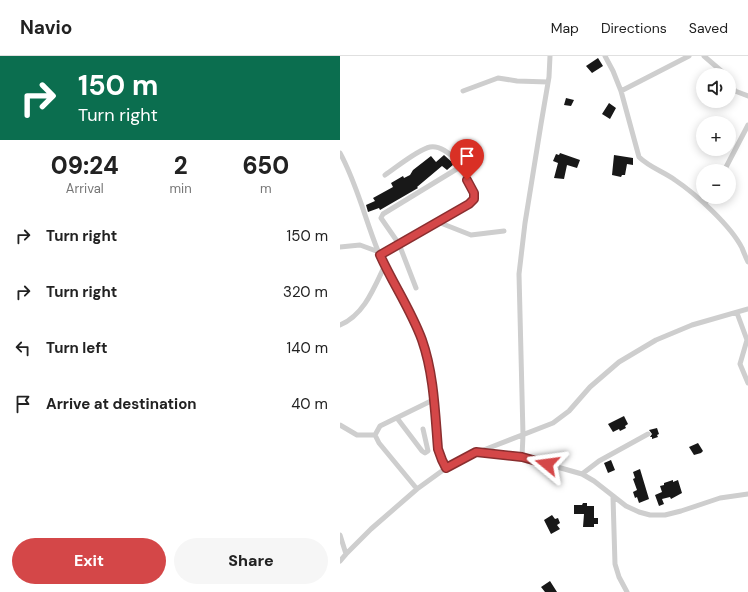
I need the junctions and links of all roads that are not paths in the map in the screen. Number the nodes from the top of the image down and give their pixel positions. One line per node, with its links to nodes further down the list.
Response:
1 (550, 56): 6 (street)
2 (605, 56): 9 (street)
3 (689, 56): 9 (street)
4 (704, 56): 5 (street)
5 (718, 68)
6 (548, 82): 8 (street); 36 (street)
7 (736, 90): 11 (street)
8 (463, 91)
9 (621, 91): 18 (street)
10 (748, 91): 11 (street)
11 (740, 93): 12 (street)
12 (748, 96)
13 (748, 125): 15 (street)
14 (340, 153): 24 (street)
15 (728, 164)
16 (460, 167): 17 (street); 20 (street); 22 (street)
17 (385, 175)
18 (696, 197)
19 (705, 204): 25 (street)
20 (438, 222): 21 (street); 22 (street)
21 (504, 231)
22 (399, 244): 24 (street); 27 (street)
23 (340, 247): 24 (street)
24 (379, 253): 26 (street)
25 (748, 262)
26 (385, 265): 30 (street); 32 (street)
27 (416, 288)
28 (748, 309): 29 (street)
29 (737, 313): 31 (street); 36 (street)
30 (340, 325)
31 (748, 383)
32 (433, 400): 33 (street); 41 (street)
33 (397, 418): 35 (street); 38 (street)
34 (340, 425): 38 (street)
35 (423, 429)
36 (523, 434): 39 (street); 40 (street)
37 (648, 434): 42 (street)
38 (375, 435): 43 (street)
39 (476, 452): 40 (street); 41 (street)
40 (522, 457): 42 (street)
41 (446, 468): 43 (street)
42 (582, 474): 45 (street)
43 (417, 489): 47 (street)
44 (748, 494): 45 (street)
45 (613, 497): 49 (street)
46 (340, 535): 47 (street)
47 (346, 554): 48 (street)
48 (340, 561)
49 (627, 592)

